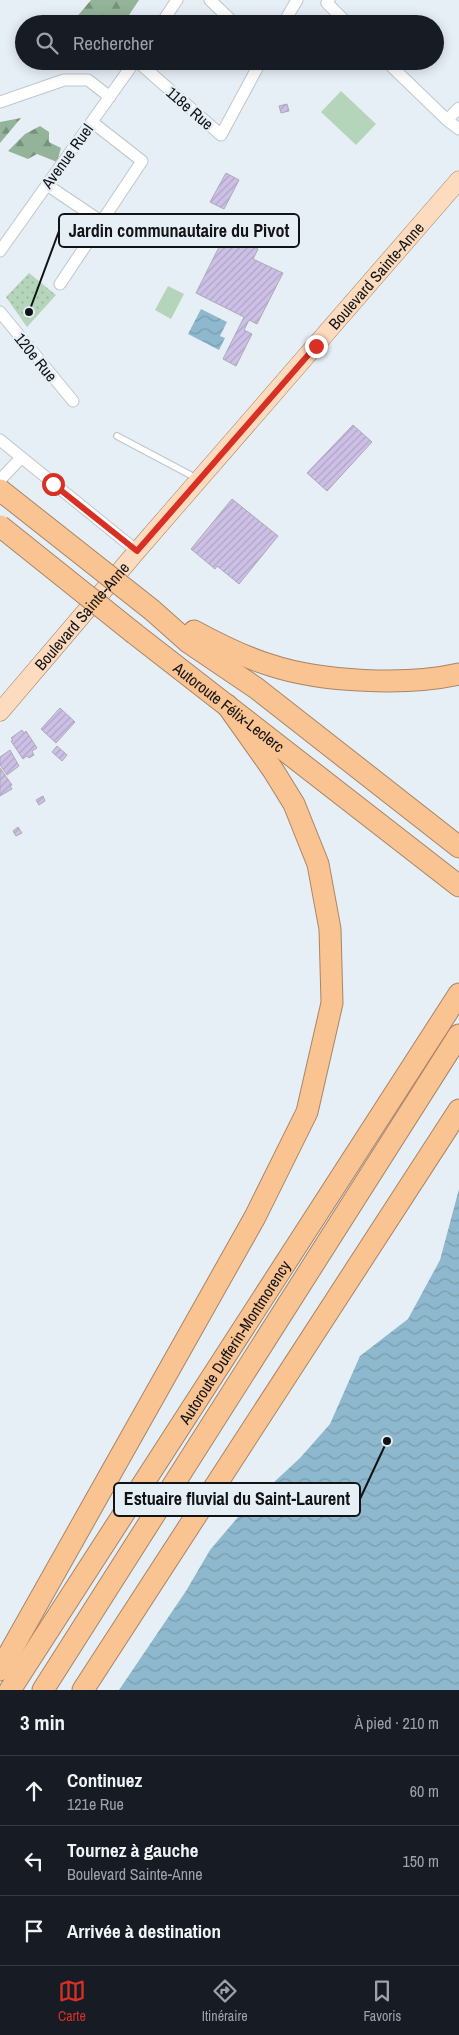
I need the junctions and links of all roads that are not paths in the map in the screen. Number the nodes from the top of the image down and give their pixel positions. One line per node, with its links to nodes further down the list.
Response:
1 (177, 0): 5 (street)
2 (210, 0): 6 (street)
3 (297, 0): 7 (street)
4 (328, 2): 8 (street)
5 (167, 15)
6 (226, 15)
7 (288, 15)
8 (340, 15)
9 (130, 70): 13 (street, Avenue Ruel)
10 (146, 70): 11 (street, 118e Rue)
11 (256, 70)
12 (395, 70): 16 (street)
13 (110, 97): 14 (street); 17 (street, Avenue Ruel)
14 (0, 102)
15 (459, 108): 16 (street)
16 (447, 120): 18 (street)
17 (92, 122): 20 (street, Avenue Ruel); 21 (street)
18 (459, 129)
19 (459, 180): 30 (main road, Boulevard Sainte-Anne)
20 (47, 185): 21 (street); 22 (street, Avenue Ruel)
21 (102, 222): 23 (street)
22 (0, 251)
23 (60, 284)
24 (0, 312): 25 (street, 120e Rue)
25 (73, 401)
26 (116, 436): 30 (lane)
27 (0, 440): 28 (street)
28 (22, 458): 29 (street); 33 (street)
29 (0, 480)
30 (199, 480): 33 (main road, Boulevard Sainte-Anne)
31 (0, 490): 34 (highway, bridge)
32 (0, 526): 36 (highway, Autoroute Félix-Leclerc, bridge)
33 (137, 551): 37 (main road, Boulevard Sainte-Anne)
34 (152, 610): 35 (highway); 38 (highway)
35 (459, 674)
36 (226, 705): 39 (highway, Autoroute Félix-Leclerc); 43 (highway)
37 (0, 712)
38 (459, 847)
39 (459, 886)
40 (459, 994): 44 (highway, Autoroute Dufferin-Montmorency)
41 (459, 1035): 45 (highway, Autoroute Dufferin-Montmorency)
42 (459, 1110): 46 (highway)
43 (0, 1670)
44 (10, 1690)
45 (43, 1690)
46 (83, 1690)

